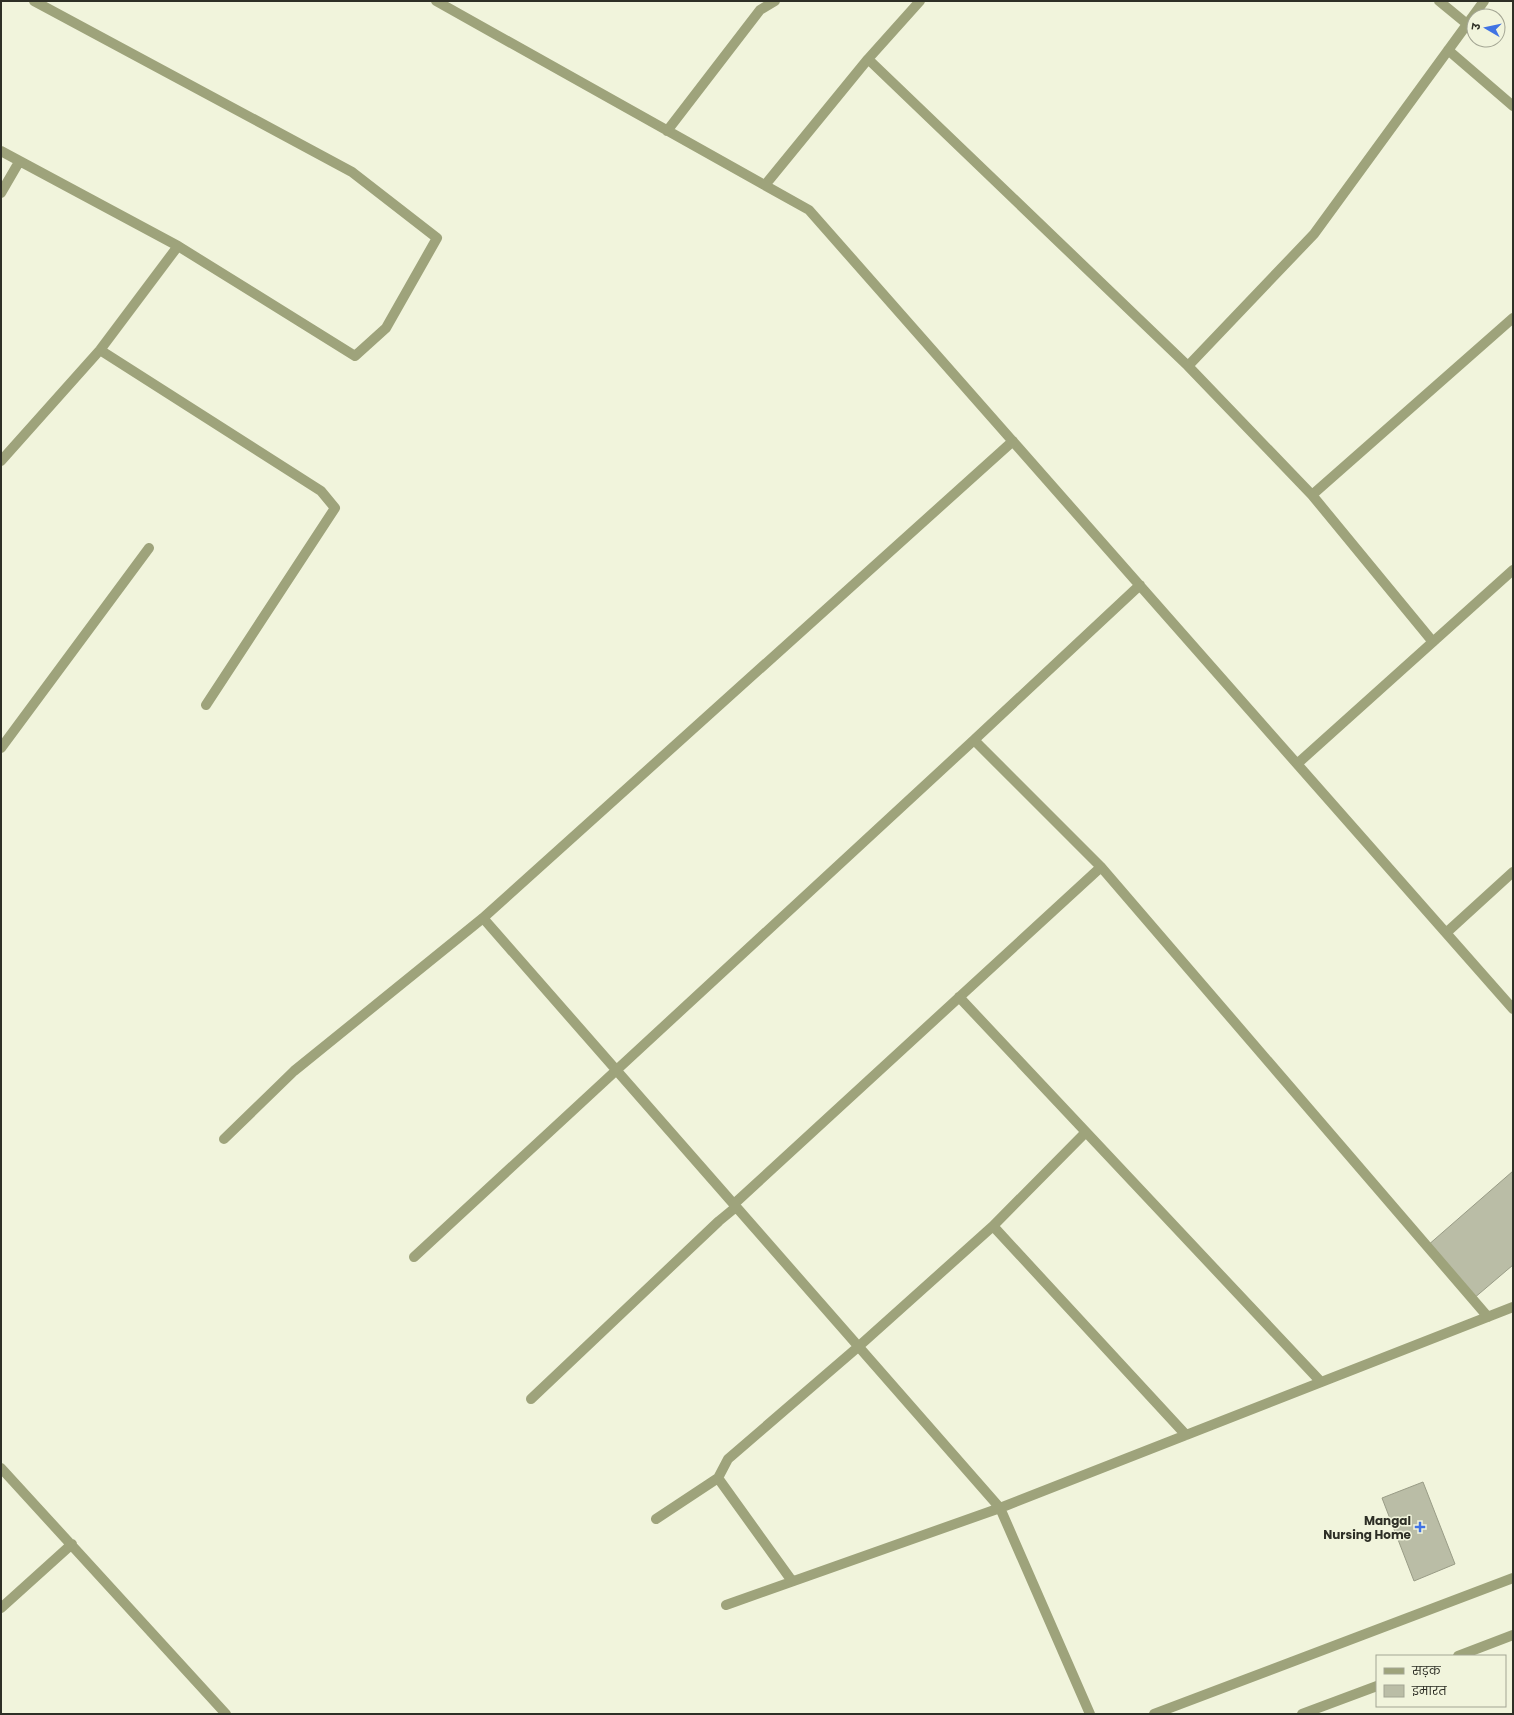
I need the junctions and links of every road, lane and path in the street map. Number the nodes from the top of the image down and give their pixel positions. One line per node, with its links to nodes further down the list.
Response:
1 (34, 1): 16 (street)
2 (436, 1): 11 (street)
3 (775, 1): 11 (street)
4 (920, 1): 9 (street)
5 (1439, 1): 6 (street)
6 (1466, 23)
7 (1466, 25): 8 (street)
8 (1448, 50): 10 (street); 19 (street)
9 (868, 59): 14 (street); 19 (street)
10 (1513, 106)
11 (667, 131): 14 (street)
12 (1, 151): 13 (street)
13 (19, 162): 15 (street); 16 (street)
14 (765, 185): 20 (street)
15 (1, 193)
16 (178, 246): 18 (street)
17 (1513, 318): 22 (street)
18 (100, 350): 21 (street); 27 (street)
19 (1188, 366): 22 (street)
20 (1013, 441): 25 (street); 33 (street)
21 (1, 461)
22 (1312, 495): 26 (street)
23 (149, 548): 29 (street)
24 (1513, 570): 26 (street)
25 (1140, 586): 28 (street); 30 (street)
26 (1433, 642): 30 (street)
27 (206, 705)
28 (974, 740): 31 (street); 37 (street)
29 (1, 748)
30 (1297, 764): 34 (street)
31 (1101, 867): 35 (street); 44 (street)
32 (1513, 872): 34 (street)
33 (483, 918): 37 (street); 39 (street)
34 (1446, 933): 36 (street)
35 (959, 997): 38 (street); 40 (street)
36 (1513, 1009)
37 (616, 1070): 40 (street); 42 (street)
38 (1086, 1132): 41 (street); 46 (street)
39 (224, 1139)
40 (735, 1206): 45 (street); 47 (street)
41 (993, 1226): 45 (street); 48 (street)
42 (414, 1257)
43 (1513, 1307): 44 (street)
44 (1488, 1317): 46 (street)
45 (858, 1347): 50 (street); 51 (street)
46 (1321, 1382): 48 (street)
47 (531, 1399)
48 (1186, 1435): 51 (street)
49 (1, 1468): 53 (street)
50 (718, 1478): 52 (street); 55 (street)
51 (1000, 1508): 55 (street); 62 (street)
52 (656, 1519)
53 (72, 1544): 57 (street); 61 (street)
54 (1513, 1578): 63 (street)
55 (792, 1582): 56 (street)
56 (726, 1605)
57 (1, 1608)
58 (1513, 1635): 59 (street)
59 (1461, 1655)
60 (1376, 1686): 64 (street)
61 (226, 1714)
62 (1090, 1714)
63 (1154, 1714)
64 (1302, 1714)

